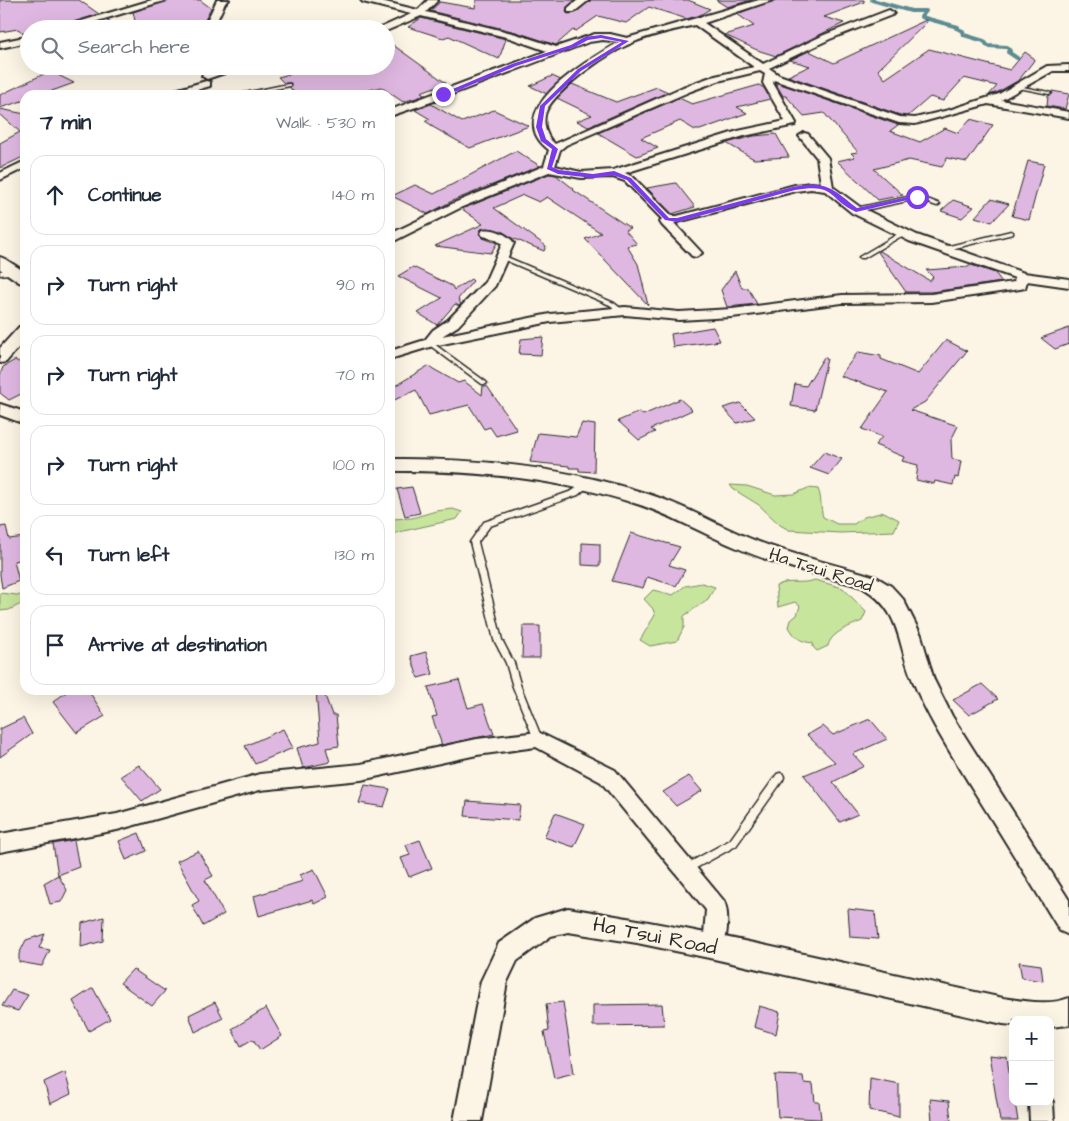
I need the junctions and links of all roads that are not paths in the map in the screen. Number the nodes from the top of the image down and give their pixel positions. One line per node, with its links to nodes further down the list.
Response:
1 (162, 0): 10 (street)
2 (224, 0): 11 (street)
3 (366, 0): 8 (street)
4 (433, 0): 8 (street)
5 (584, 0): 7 (street)
6 (768, 0): 12 (street)
7 (571, 10)
8 (420, 13): 13 (street); 17 (street)
9 (888, 13): 19 (street)
10 (92, 20)
11 (212, 20)
12 (697, 22): 15 (street); 19 (street)
13 (395, 24)
14 (20, 41): 16 (street)
15 (627, 41): 17 (street); 33 (street)
16 (0, 45)
17 (557, 51): 28 (street)
18 (1069, 68): 23 (street)
19 (766, 71): 27 (street); 31 (street); 33 (street)
20 (219, 75): 21 (street)
21 (207, 80): 24 (street)
22 (288, 86): 25 (lane)
23 (1020, 87): 26 (lane); 27 (street)
24 (182, 90)
25 (265, 90)
26 (1049, 93)
27 (986, 101): 29 (street)
28 (395, 111)
29 (1069, 115)
30 (734, 121): 31 (street)
31 (742, 133): 36 (street)
32 (804, 136): 38 (street)
33 (555, 149): 35 (street)
34 (20, 167): 37 (street)
35 (549, 168): 36 (street); 45 (street)
36 (614, 173): 41 (street)
37 (0, 177)
38 (828, 188): 40 (street); 41 (street)
39 (937, 204): 40 (lane)
40 (856, 210): 43 (street)
41 (668, 219): 47 (street)
42 (487, 233): 48 (street)
43 (903, 233): 46 (street); 49 (lane)
44 (1011, 234): 46 (lane)
45 (395, 236)
46 (942, 249): 53 (street)
47 (696, 253)
48 (502, 257): 55 (lane); 57 (street)
49 (862, 257)
50 (0, 262): 52 (street)
51 (0, 273): 52 (lane)
52 (20, 275)
53 (1022, 276): 54 (street); 55 (street)
54 (1069, 283)
55 (621, 311): 57 (street)
56 (20, 336): 59 (street)
57 (430, 343): 58 (street); 60 (lane)
58 (395, 354)
59 (0, 358)
60 (484, 383)
61 (0, 409): 62 (street)
62 (20, 416)
63 (395, 464): 64 (street, Ha Tsui Road)
64 (587, 484): 65 (lane); 69 (street, Ha Tsui Road)
65 (538, 739): 67 (street); 68 (street)
66 (780, 777): 68 (lane)
67 (0, 843)
68 (686, 868): 70 (street)
69 (1069, 923)
70 (714, 947): 72 (street, Ha Tsui Road); 75 (street, Ha Tsui Road)
71 (1069, 1011): 73 (street, Ha Tsui Road)
72 (1024, 1016)
73 (1047, 1016)
74 (1041, 1106): 76 (street)
75 (468, 1121)
76 (1042, 1121)

